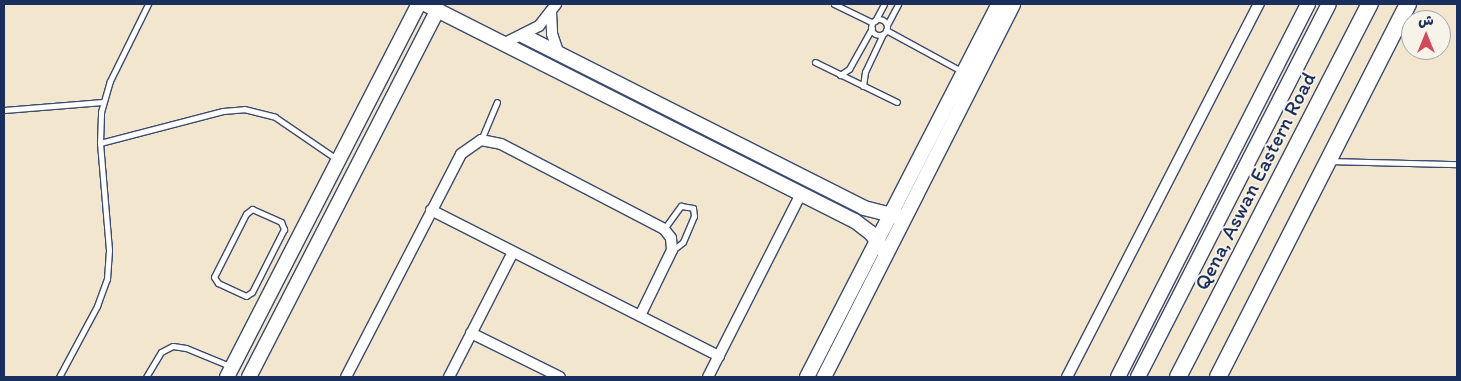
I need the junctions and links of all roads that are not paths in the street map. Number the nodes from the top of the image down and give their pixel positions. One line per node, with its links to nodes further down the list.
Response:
1 (148, 4): 24 (lane)
2 (419, 4): 30 (street)
3 (834, 4): 15 (lane)
4 (884, 4): 15 (lane)
5 (898, 4): 16 (lane)
6 (999, 4): 21 (street)
7 (1013, 4): 36 (street)
8 (1259, 4): 57 (street)
9 (1308, 4): 58 (street)
10 (1329, 4): 59 (street)
11 (1370, 4): 60 (main road, Qena, Aswan Eastern Road)
12 (1408, 4): 31 (main road)
13 (431, 7): 18 (street); 50 (street)
14 (554, 8): 17 (street); 19 (street)
15 (873, 24): 16 (lane); 16 (lane); 22 (lane)
16 (885, 30): 21 (lane); 23 (lane)
17 (524, 36): 18 (street); 19 (street)
18 (503, 44): 33 (street)
19 (559, 54): 35 (street)
20 (815, 62): 22 (lane)
21 (963, 72): 35 (street)
22 (840, 75): 23 (lane)
23 (863, 86): 26 (lane)
24 (103, 102): 27 (lane); 29 (lane)
25 (497, 102): 28 (lane)
26 (897, 102)
27 (4, 110)
28 (480, 140): 34 (street); 37 (street)
29 (100, 143): 30 (lane); 48 (lane)
30 (338, 160): 43 (street)
31 (1328, 161): 32 (lane); 61 (main road)
32 (1457, 164)
33 (801, 194): 38 (street); 46 (street)
34 (431, 210): 40 (street); 51 (street)
35 (889, 216): 36 (street); 38 (street)
36 (904, 218): 41 (street)
37 (664, 228): 39 (street); 39 (lane)
38 (878, 240): 41 (street); 55 (street)
39 (672, 250): 44 (street)
40 (513, 252): 44 (street); 45 (street)
41 (886, 253): 56 (street)
42 (268, 262): 42 (lane); 43 (lane)
43 (282, 269): 47 (street)
44 (640, 316): 46 (street)
45 (472, 333): 52 (street); 53 (street)
46 (719, 356): 54 (street)
47 (230, 372): 49 (lane)
48 (58, 377)
49 (146, 377)
50 (249, 377)
51 (346, 377)
52 (449, 377)
53 (560, 377)
54 (708, 377)
55 (807, 377)
56 (824, 377)
57 (1067, 377)
58 (1118, 377)
59 (1138, 377)
60 (1178, 377)
61 (1218, 377)

